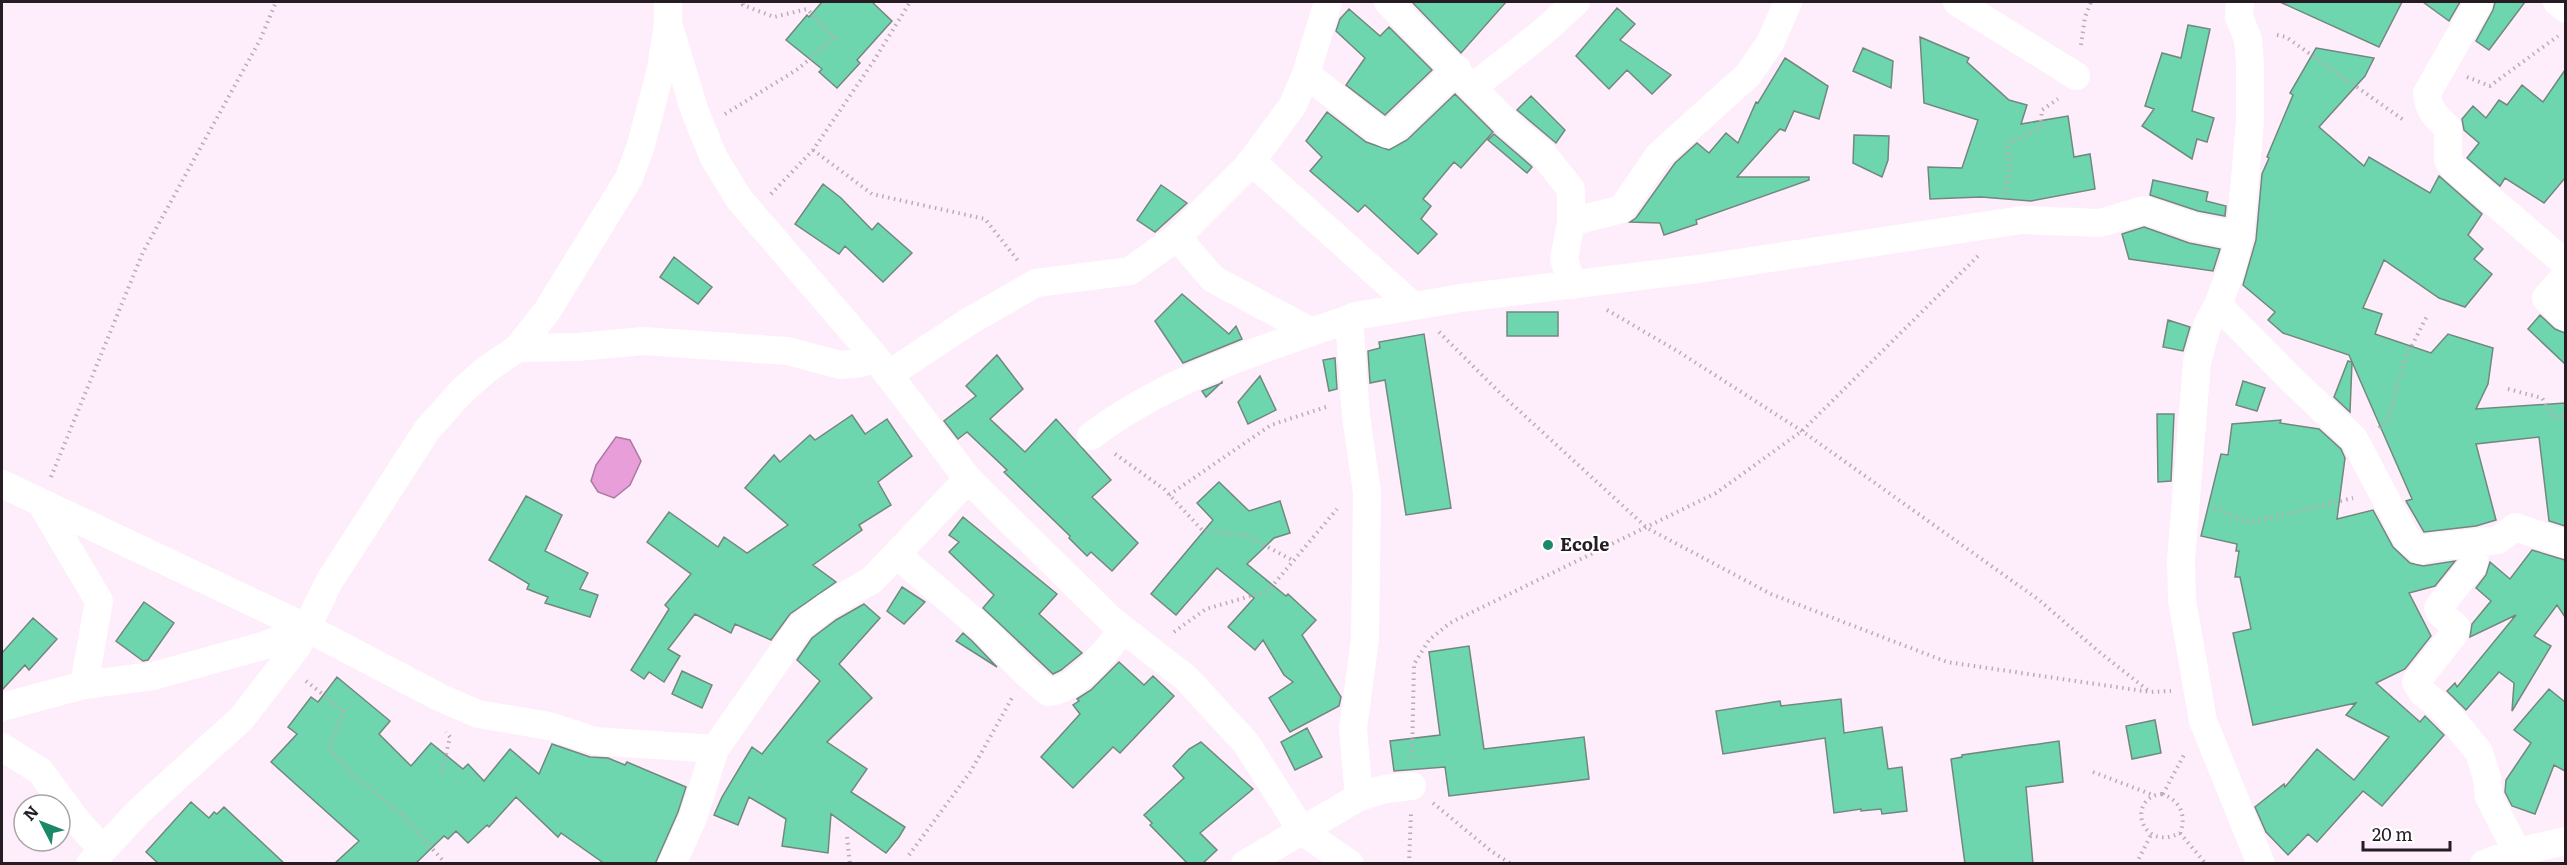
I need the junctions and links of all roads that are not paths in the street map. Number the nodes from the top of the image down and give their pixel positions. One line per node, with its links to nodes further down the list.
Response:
1 (1328, 2): 11 (street)
2 (1388, 2): 13 (street)
3 (1576, 2): 13 (street)
4 (1788, 2): 15 (street)
5 (1957, 2): 12 (street)
6 (2479, 2): 18 (street)
7 (2557, 2): 8 (street)
8 (2565, 9)
9 (668, 12): 26 (street); 27 (street)
10 (2241, 13): 16 (street)
11 (1306, 74): 13 (street); 14 (street)
12 (2076, 76)
13 (1465, 78): 15 (street)
14 (1251, 161): 17 (street); 22 (street)
15 (1571, 222): 20 (street)
16 (2240, 236): 20 (street); 21 (street)
17 (1177, 237): 25 (street); 27 (street)
18 (2565, 264)
19 (2565, 275): 23 (street)
20 (1572, 285): 22 (street)
21 (2218, 305): 32 (street); 50 (street)
22 (1413, 306): 24 (street)
23 (2565, 317)
24 (1350, 319): 25 (street); 42 (street)
25 (1312, 332): 28 (street)
26 (518, 348): 27 (street); 35 (street)
27 (882, 366): 29 (street)
28 (1091, 436)
29 (968, 479): 34 (street); 36 (street)
30 (2, 484): 31 (street)
31 (41, 503): 35 (street); 37 (street)
32 (2477, 543): 33 (street); 45 (street)
33 (2565, 544)
34 (897, 555): 36 (street); 40 (street)
35 (307, 628): 37 (street); 40 (street); 46 (street)
36 (1123, 630): 43 (street)
37 (84, 686): 38 (street)
38 (2, 707)
39 (2, 747): 46 (street)
40 (715, 749): 47 (street)
41 (1412, 786): 42 (street)
42 (1359, 797): 43 (street)
43 (1302, 831): 48 (street); 49 (street)
44 (2565, 842): 45 (street)
45 (2517, 852): 51 (street)
46 (96, 856)
47 (672, 864)
48 (1245, 864)
49 (1350, 864)
50 (2261, 864)
51 (2484, 864)

